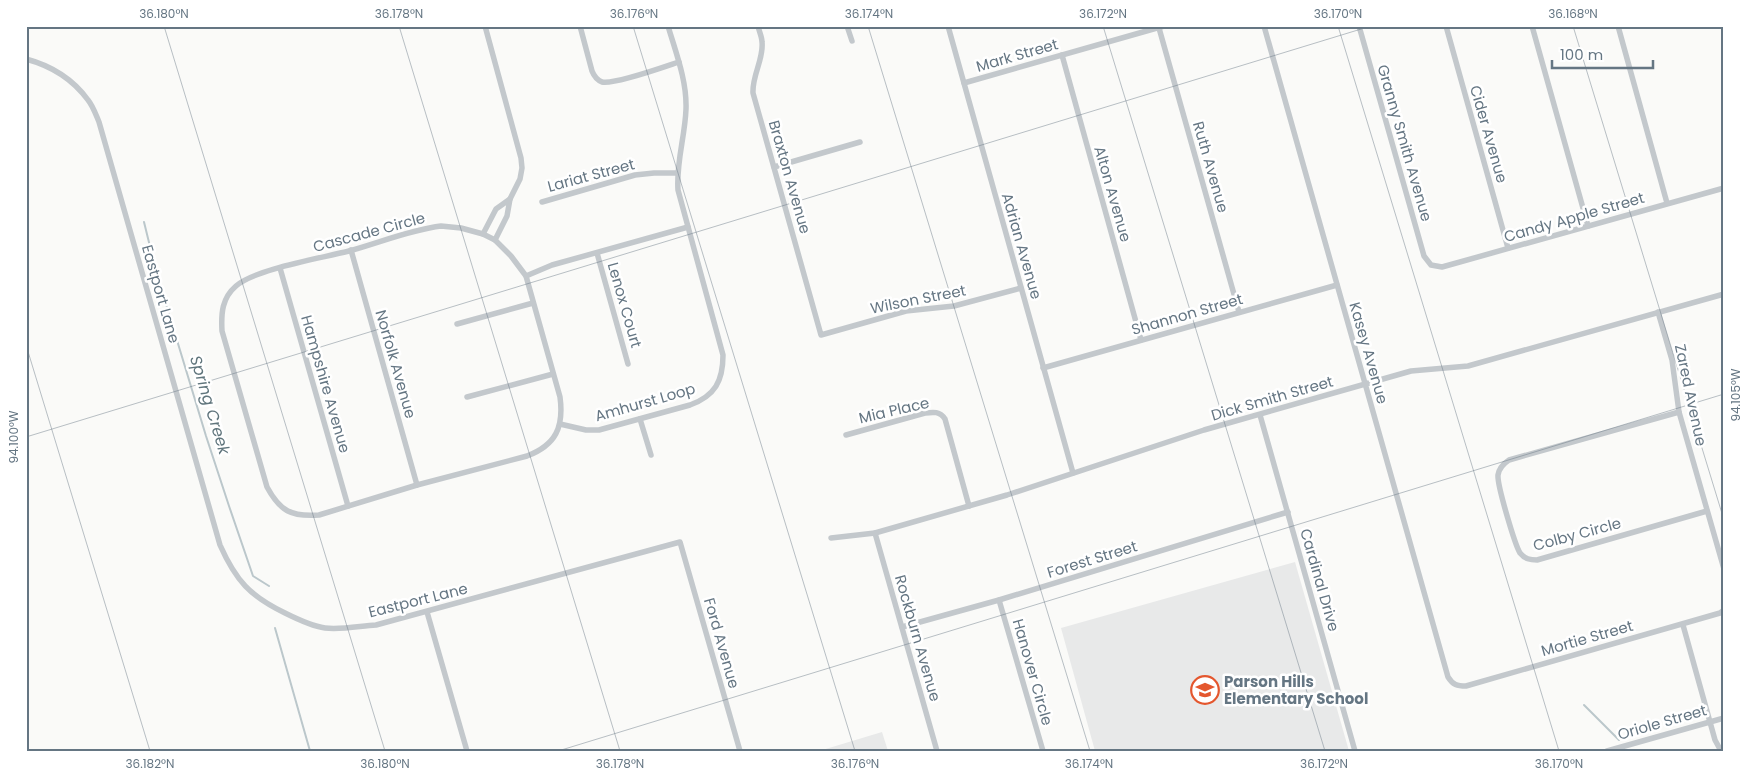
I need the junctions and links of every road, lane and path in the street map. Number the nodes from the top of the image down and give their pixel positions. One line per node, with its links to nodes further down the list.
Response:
1 (485, 26): 22 (street)
2 (580, 26): 16 (street)
3 (668, 26): 16 (street, Amhurst Loop)
4 (758, 26): 19 (street, Braxton Avenue)
5 (847, 26): 13 (street)
6 (948, 26): 17 (street, Adrian Avenue)
7 (1264, 26): 35 (street, Kasey Avenue)
8 (1359, 26): 32 (street, Granny Smith Avenue)
9 (1446, 26): 29 (street, Cider Avenue)
10 (1532, 26): 25 (street)
11 (1618, 26): 24 (street)
12 (1161, 27): 14 (street, Mark Street); 39 (street, Ruth Avenue)
13 (852, 41)
14 (1062, 55): 17 (street, Mark Street); 43 (street, Alton Avenue)
15 (26, 59): 67 (street, Eastport Lane)
16 (678, 62): 20 (street, Amhurst Loop)
17 (964, 83): 36 (street, Adrian Avenue)
18 (860, 142): 19 (street)
19 (774, 167): 42 (street, Braxton Avenue)
20 (677, 174): 23 (street, Lariat Street); 26 (street, Amhurst Loop)
21 (1724, 188): 24 (street, Candy Apple Street)
22 (510, 199): 27 (street); 28 (street)
23 (542, 202)
24 (1667, 204): 25 (street, Candy Apple Street)
25 (1588, 226): 29 (street, Candy Apple Street)
26 (688, 228): 31 (street); 51 (street, Amhurst Loop)
27 (483, 234): 28 (street, Cascade Circle); 30 (street, Cascade Circle)
28 (495, 240): 34 (street, Cascade Circle)
29 (1508, 248): 32 (street, Candy Apple Street)
30 (351, 250): 33 (street, Cascade Circle); 56 (street, Norfolk Avenue)
31 (597, 253): 34 (street); 44 (street, Lenox Court)
32 (1431, 265)
33 (280, 268): 57 (street, Hampshire Avenue); 57 (street, Cascade Circle)
34 (526, 276): 38 (street, Cascade Circle)
35 (1337, 285): 39 (street, Shannon Street); 47 (street, Kasey Avenue)
36 (1021, 288): 42 (street, Wilson Street); 45 (street, Adrian Avenue)
37 (1724, 294): 40 (street, Dick Smith Street)
38 (534, 303): 41 (street); 46 (street, Cascade Circle)
39 (1239, 312): 43 (street, Shannon Street)
40 (1658, 312): 47 (street, Dick Smith Street); 49 (street, Zared Avenue)
41 (456, 324)
42 (820, 335)
43 (1141, 340): 45 (street, Shannon Street)
44 (628, 364)
45 (1043, 368): 55 (street, Adrian Avenue)
46 (553, 374): 48 (street); 52 (street, Cascade Circle)
47 (1365, 384): 50 (street, Dick Smith Street); 70 (street, Kasey Avenue)
48 (467, 397)
49 (1679, 412): 60 (street, Zared Avenue); 60 (street, Colby Circle)
50 (1260, 415): 55 (street, Dick Smith Street); 59 (street, Cardinal Drive)
51 (640, 419): 52 (street, Amhurst Loop); 54 (street)
52 (560, 424): 56 (street, Cascade Circle)
53 (846, 435): 58 (street, Mia Place)
54 (651, 454)
55 (1074, 473): 58 (street, Dick Smith Street)
56 (417, 485): 57 (street, Cascade Circle)
57 (348, 506)
58 (969, 506): 61 (street, Dick Smith Street)
59 (1288, 512): 65 (street, Forest Street); 77 (street, Cardinal Drive)
60 (1707, 512): 64 (street, Zared Avenue)
61 (875, 533): 62 (street, Dick Smith Street); 69 (street, Rockburn Avenue)
62 (831, 538)
63 (680, 542): 67 (street, Eastport Lane); 74 (street, Ford Avenue)
64 (1724, 569)
65 (1000, 600): 69 (street, Forest Street); 76 (street, Hanover Circle)
66 (1724, 610): 68 (street, Mortie Street)
67 (427, 612): 73 (street)
68 (1683, 624): 70 (street, Mortie Street); 72 (street)
69 (902, 627): 75 (street, Rockburn Avenue)
70 (1455, 685)
71 (1724, 718): 72 (street, Oriole Street)
72 (1710, 722): 78 (street, Oriole Street); 79 (street)
73 (467, 751)
74 (740, 751)
75 (937, 751)
76 (1043, 751)
77 (1355, 751)
78 (1607, 751)
79 (1721, 751)

